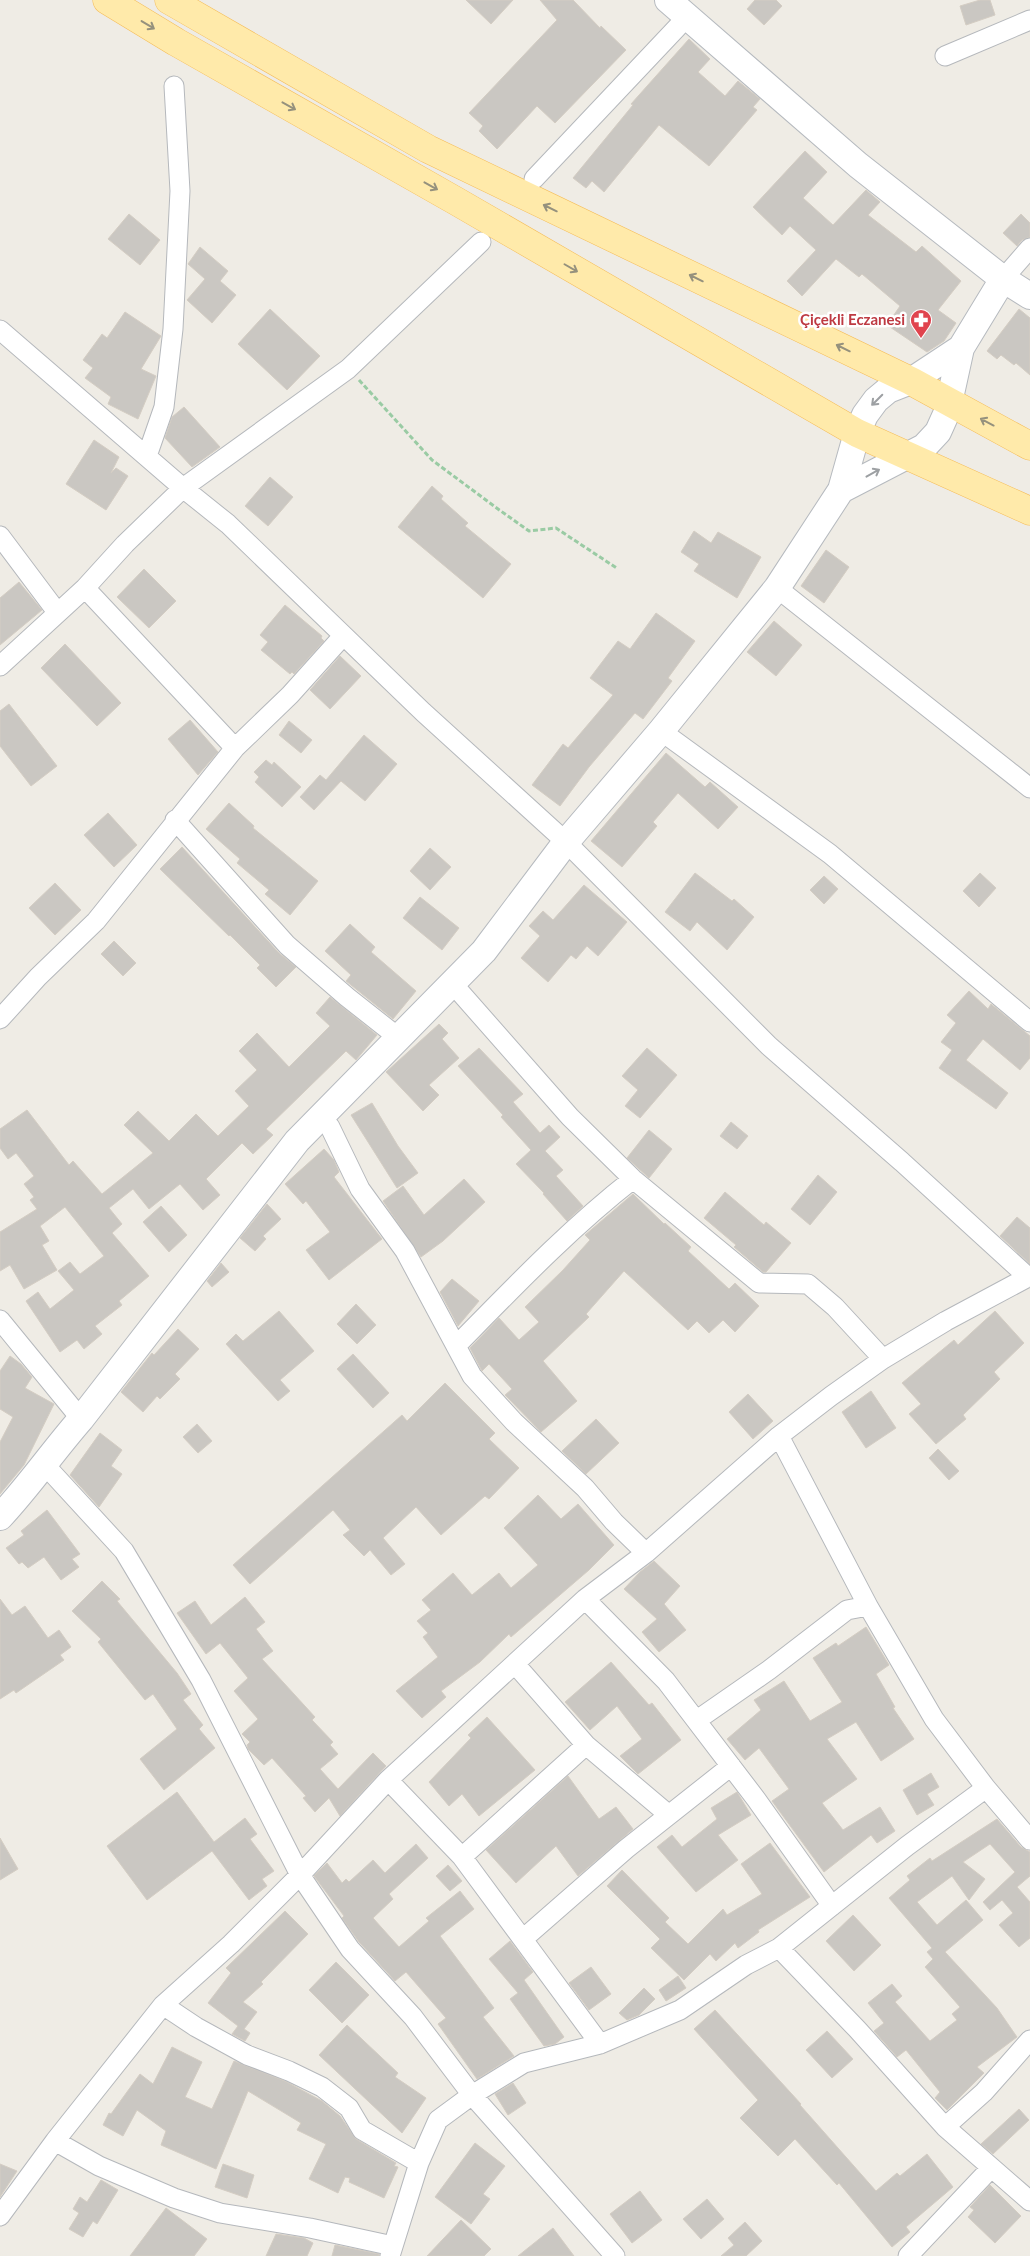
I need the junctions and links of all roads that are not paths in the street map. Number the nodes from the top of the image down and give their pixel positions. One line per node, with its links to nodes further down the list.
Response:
1 (107, 0): 16 (main road, one-way to 16)
2 (168, 0): 14 (main road, one-way to 2)
3 (678, 8): 7 (street); 10 (main road)
4 (1030, 20): 5 (street)
5 (945, 56)
6 (174, 86): 18 (street)
7 (534, 180)
8 (481, 242): 20 (street)
9 (1030, 248): 10 (street)
10 (1003, 279): 11 (main road); 13 (main road)
11 (1030, 296)
12 (0, 330): 18 (street)
13 (961, 348): 14 (main road); 15 (main road)
14 (911, 381): 15 (main road); 16 (main road, one-way to 16)
15 (949, 402): 17 (main road, one-way to 15); 19 (main road)
16 (857, 433): 19 (main road); 21 (main road)
17 (1030, 446)
18 (148, 456): 20 (street)
19 (905, 456): 21 (main road, one-way to 19); 22 (main road)
20 (183, 488): 24 (street); 27 (street)
21 (841, 490): 25 (main road)
22 (1030, 511)
23 (0, 536): 26 (street)
24 (84, 588): 26 (street); 30 (street)
25 (777, 588): 29 (main road); 31 (street)
26 (57, 612): 28 (street)
27 (344, 636): 30 (street); 33 (street)
28 (0, 666)
29 (661, 731): 33 (main road); 36 (street)
30 (234, 748): 32 (street)
31 (1030, 788)
32 (175, 820): 35 (street); 37 (street)
33 (566, 842): 34 (main road); 40 (street)
34 (452, 983): 37 (main road); 39 (street)
35 (0, 1019)
36 (1030, 1022)
37 (398, 1038): 38 (main road)
38 (322, 1117): 42 (street); 44 (main road)
39 (633, 1179): 42 (street); 43 (street)
40 (1029, 1277): 43 (street)
41 (0, 1320): 44 (street)
42 (456, 1346): 48 (street)
43 (883, 1359): 45 (street)
44 (81, 1419): 46 (main road)
45 (779, 1436): 48 (street); 50 (street)
46 (44, 1464): 47 (main road); 60 (street)
47 (0, 1517)
48 (646, 1553): 49 (street)
49 (585, 1599): 51 (street); 52 (street)
50 (868, 1606): 52 (street); 56 (street)
51 (515, 1664): 53 (street); 55 (street)
52 (697, 1720): 54 (street)
53 (586, 1745): 57 (street); 59 (street)
54 (731, 1766): 57 (street); 61 (street)
55 (388, 1780): 59 (street); 60 (street)
56 (986, 1788): 58 (street); 61 (street)
57 (669, 1815): 62 (street)
58 (1030, 1840)
59 (462, 1858): 62 (street)
60 (300, 1875): 64 (street); 67 (street)
61 (832, 1906): 63 (street)
62 (523, 1939): 66 (street)
63 (780, 1948): 66 (street); 68 (street)
64 (163, 2005): 69 (street); 70 (street)
65 (1030, 2040): 68 (street)
66 (600, 2044): 67 (street)
67 (472, 2095): 70 (street); 75 (street)
68 (945, 2127): 71 (street)
69 (55, 2141): 73 (street); 74 (street)
70 (419, 2163): 74 (street)
71 (991, 2168): 72 (street); 76 (street)
72 (1030, 2201)
73 (0, 2216)
74 (391, 2251)
75 (615, 2256)
76 (908, 2256)

